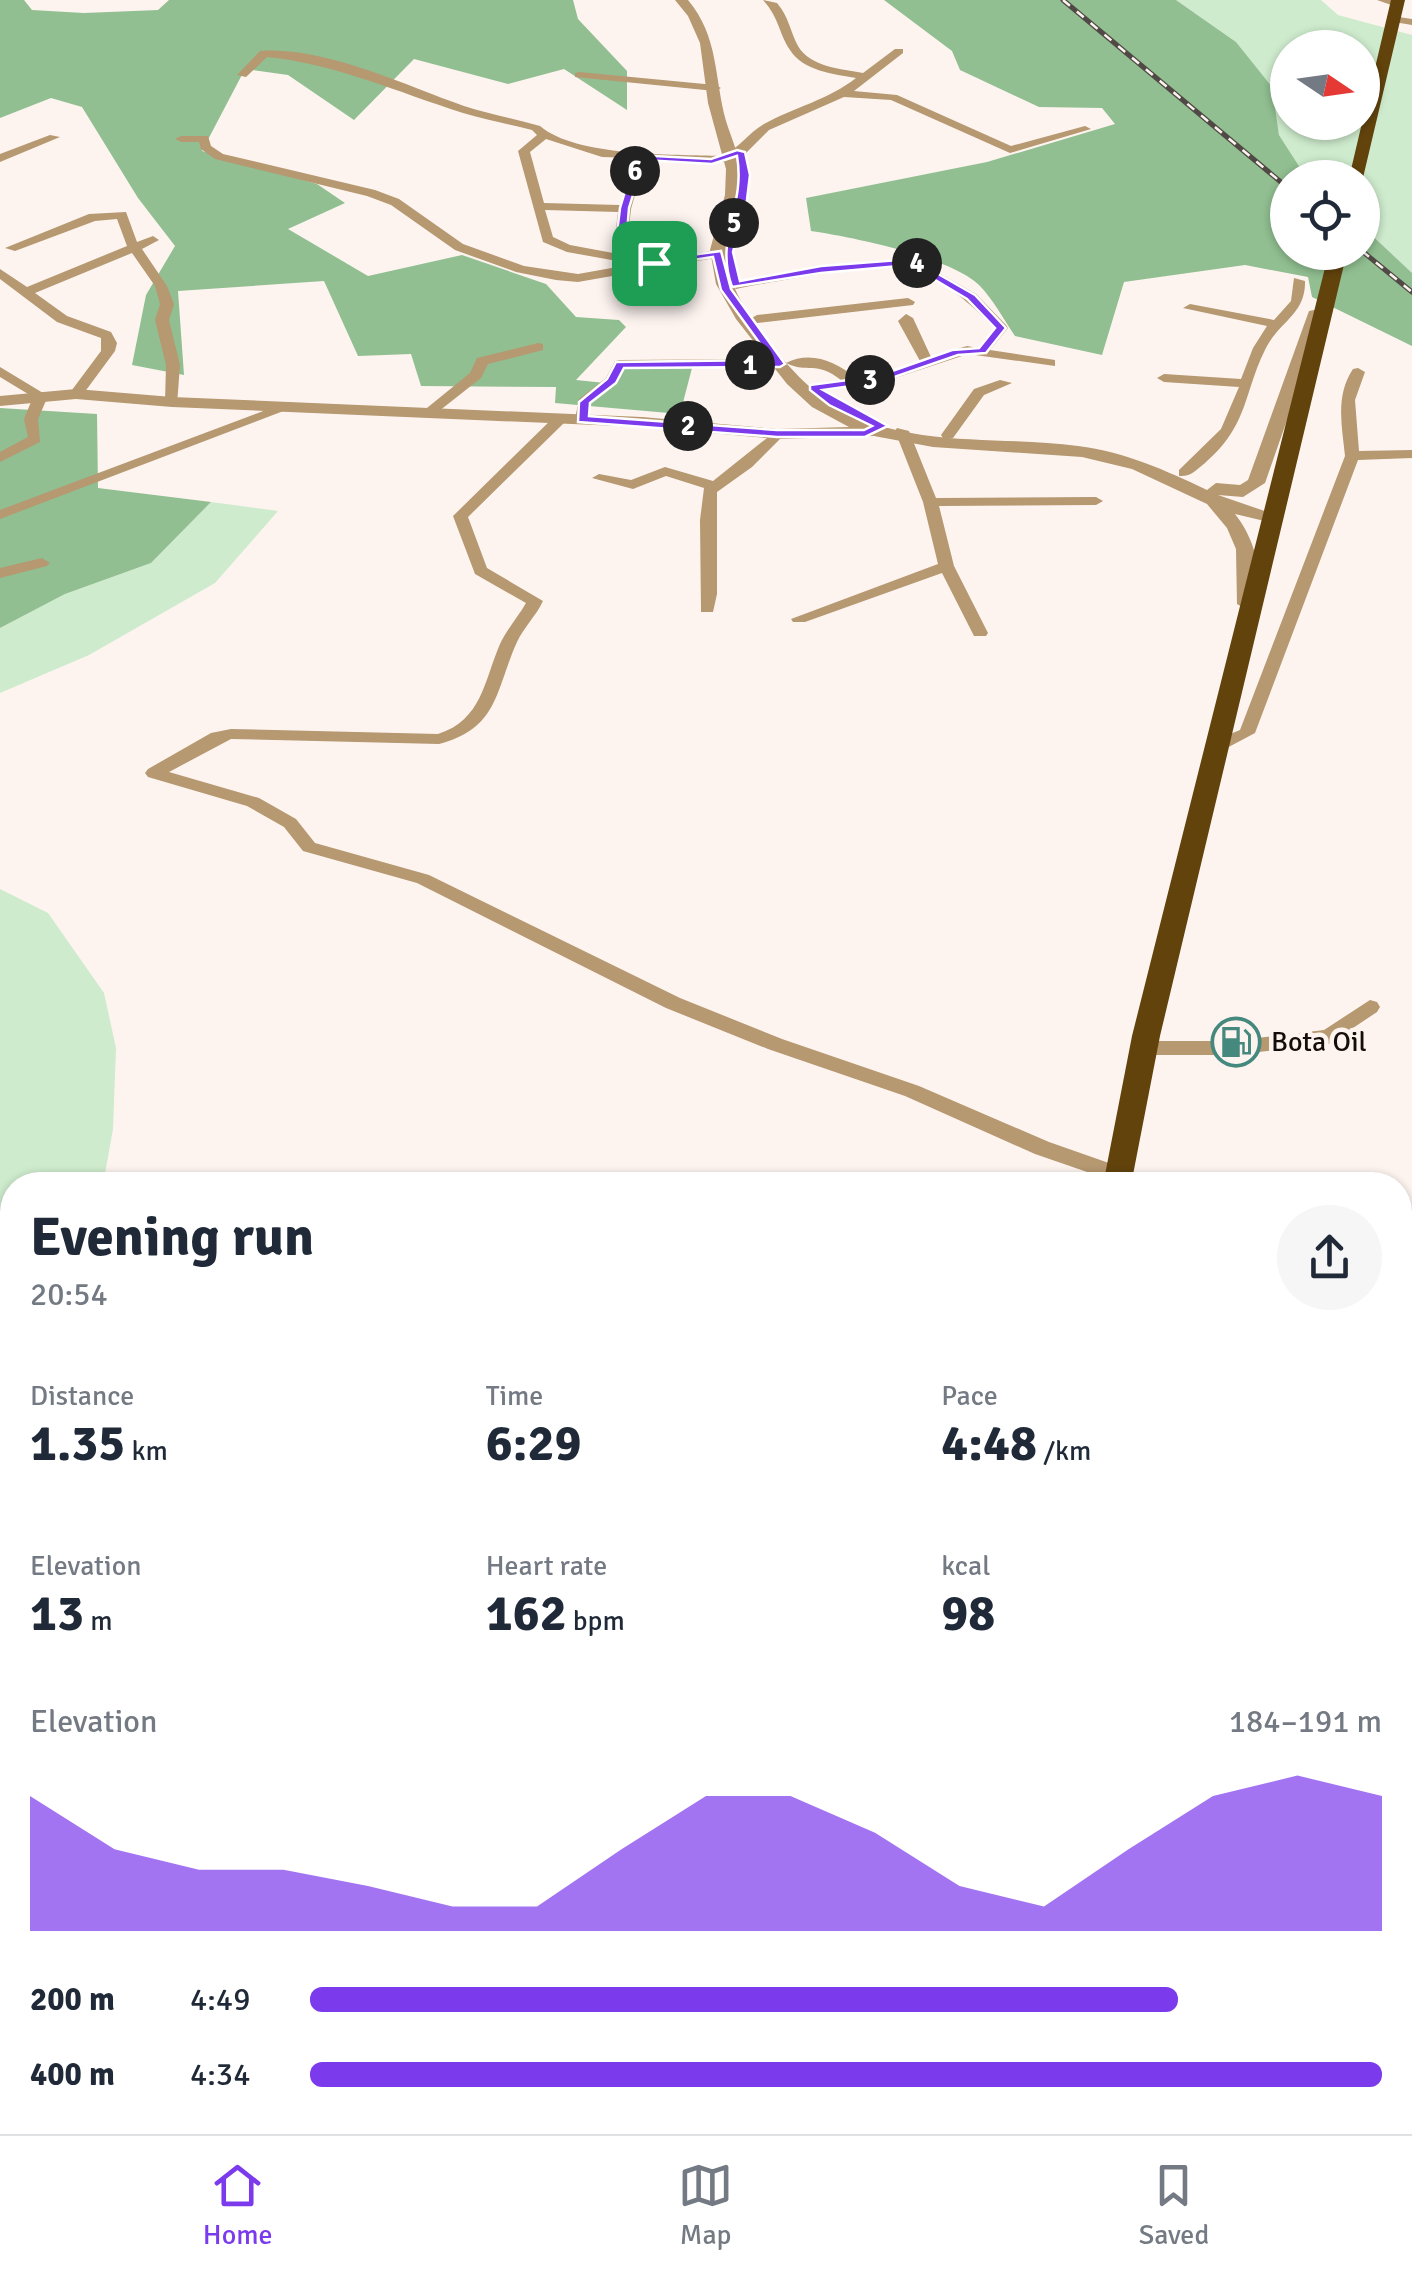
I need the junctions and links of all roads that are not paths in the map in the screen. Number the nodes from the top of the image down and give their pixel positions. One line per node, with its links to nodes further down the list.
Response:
1 (681, 0): 10 (street)
2 (691, 0): 16 (street)
3 (768, 0): 9 (street)
4 (1392, 6): 5 (street); 19 (highway)
5 (1412, 22)
6 (899, 52): 9 (street)
7 (242, 74): 13 (street)
8 (580, 75): 10 (street)
9 (864, 77): 11 (street)
10 (715, 88): 16 (street)
11 (842, 94): 12 (street); 16 (street)
12 (1085, 129)
13 (544, 135): 17 (street); 20 (street)
14 (54, 138): 18 (street)
15 (181, 139): 27 (street)
16 (736, 155): 17 (street); 25 (street)
17 (640, 157): 21 (street)
18 (0, 158)
19 (1360, 160)
20 (539, 206): 21 (street); 26 (street)
21 (624, 208): 26 (street)
22 (154, 240): 24 (street)
23 (4, 247): 24 (street)
24 (134, 248): 33 (street); 54 (street)
25 (723, 253): 27 (street); 31 (street); 43 (street)
26 (619, 258): 27 (street)
27 (654, 263)
28 (1333, 270): 32 (highway)
29 (0, 273): 33 (street)
30 (1300, 281): 38 (street)
31 (736, 285): 37 (street); 40 (street)
32 (1328, 289): 69 (street); 73 (highway)
33 (27, 291): 51 (street)
34 (908, 302): 37 (street)
35 (1190, 308): 38 (street)
36 (906, 318): 41 (street)
37 (757, 319): 43 (street)
38 (1276, 324): 49 (street)
39 (538, 347): 56 (street)
40 (982, 351): 41 (street); 42 (street)
41 (927, 362): 47 (street)
42 (1050, 362)
43 (787, 363): 47 (street); 50 (street); 58 (street); 59 (street)
44 (0, 371): 52 (street)
45 (1358, 372): 64 (street)
46 (1164, 378): 49 (street)
47 (852, 382): 50 (street)
48 (1005, 383): 62 (street)
49 (1245, 384): 66 (street)
50 (814, 388): 59 (street)
51 (76, 394): 52 (street); 54 (street)
52 (42, 396): 53 (street); 65 (street)
53 (0, 401)
54 (172, 402): 55 (street)
55 (287, 408): 56 (street); 72 (street)
56 (429, 412): 57 (street)
57 (560, 418): 58 (street); 84 (street)
58 (582, 419): 60 (street)
59 (878, 429): 60 (street); 61 (street)
60 (777, 434): 68 (street)
61 (904, 435): 62 (street); 69 (street); 71 (street)
62 (948, 435): 66 (street)
63 (1412, 454): 64 (street)
64 (1352, 456): 81 (street)
65 (0, 458)
66 (1184, 473): 69 (street)
67 (599, 478): 68 (street)
68 (712, 486): 77 (street)
69 (1210, 493): 73 (street); 79 (street)
70 (1096, 501): 71 (street)
71 (930, 502): 75 (street)
72 (0, 515)
73 (1274, 517): 79 (highway)
74 (42, 563): 76 (street)
75 (946, 566): 78 (street); 80 (street)
76 (0, 573)
77 (707, 609)
78 (800, 619)
79 (1246, 632): 81 (highway)
80 (980, 633)
81 (1217, 746): 83 (highway)
82 (1370, 1007): 83 (street)
83 (1144, 1048): 85 (highway)
84 (1099, 1172)
85 (1120, 1172)

